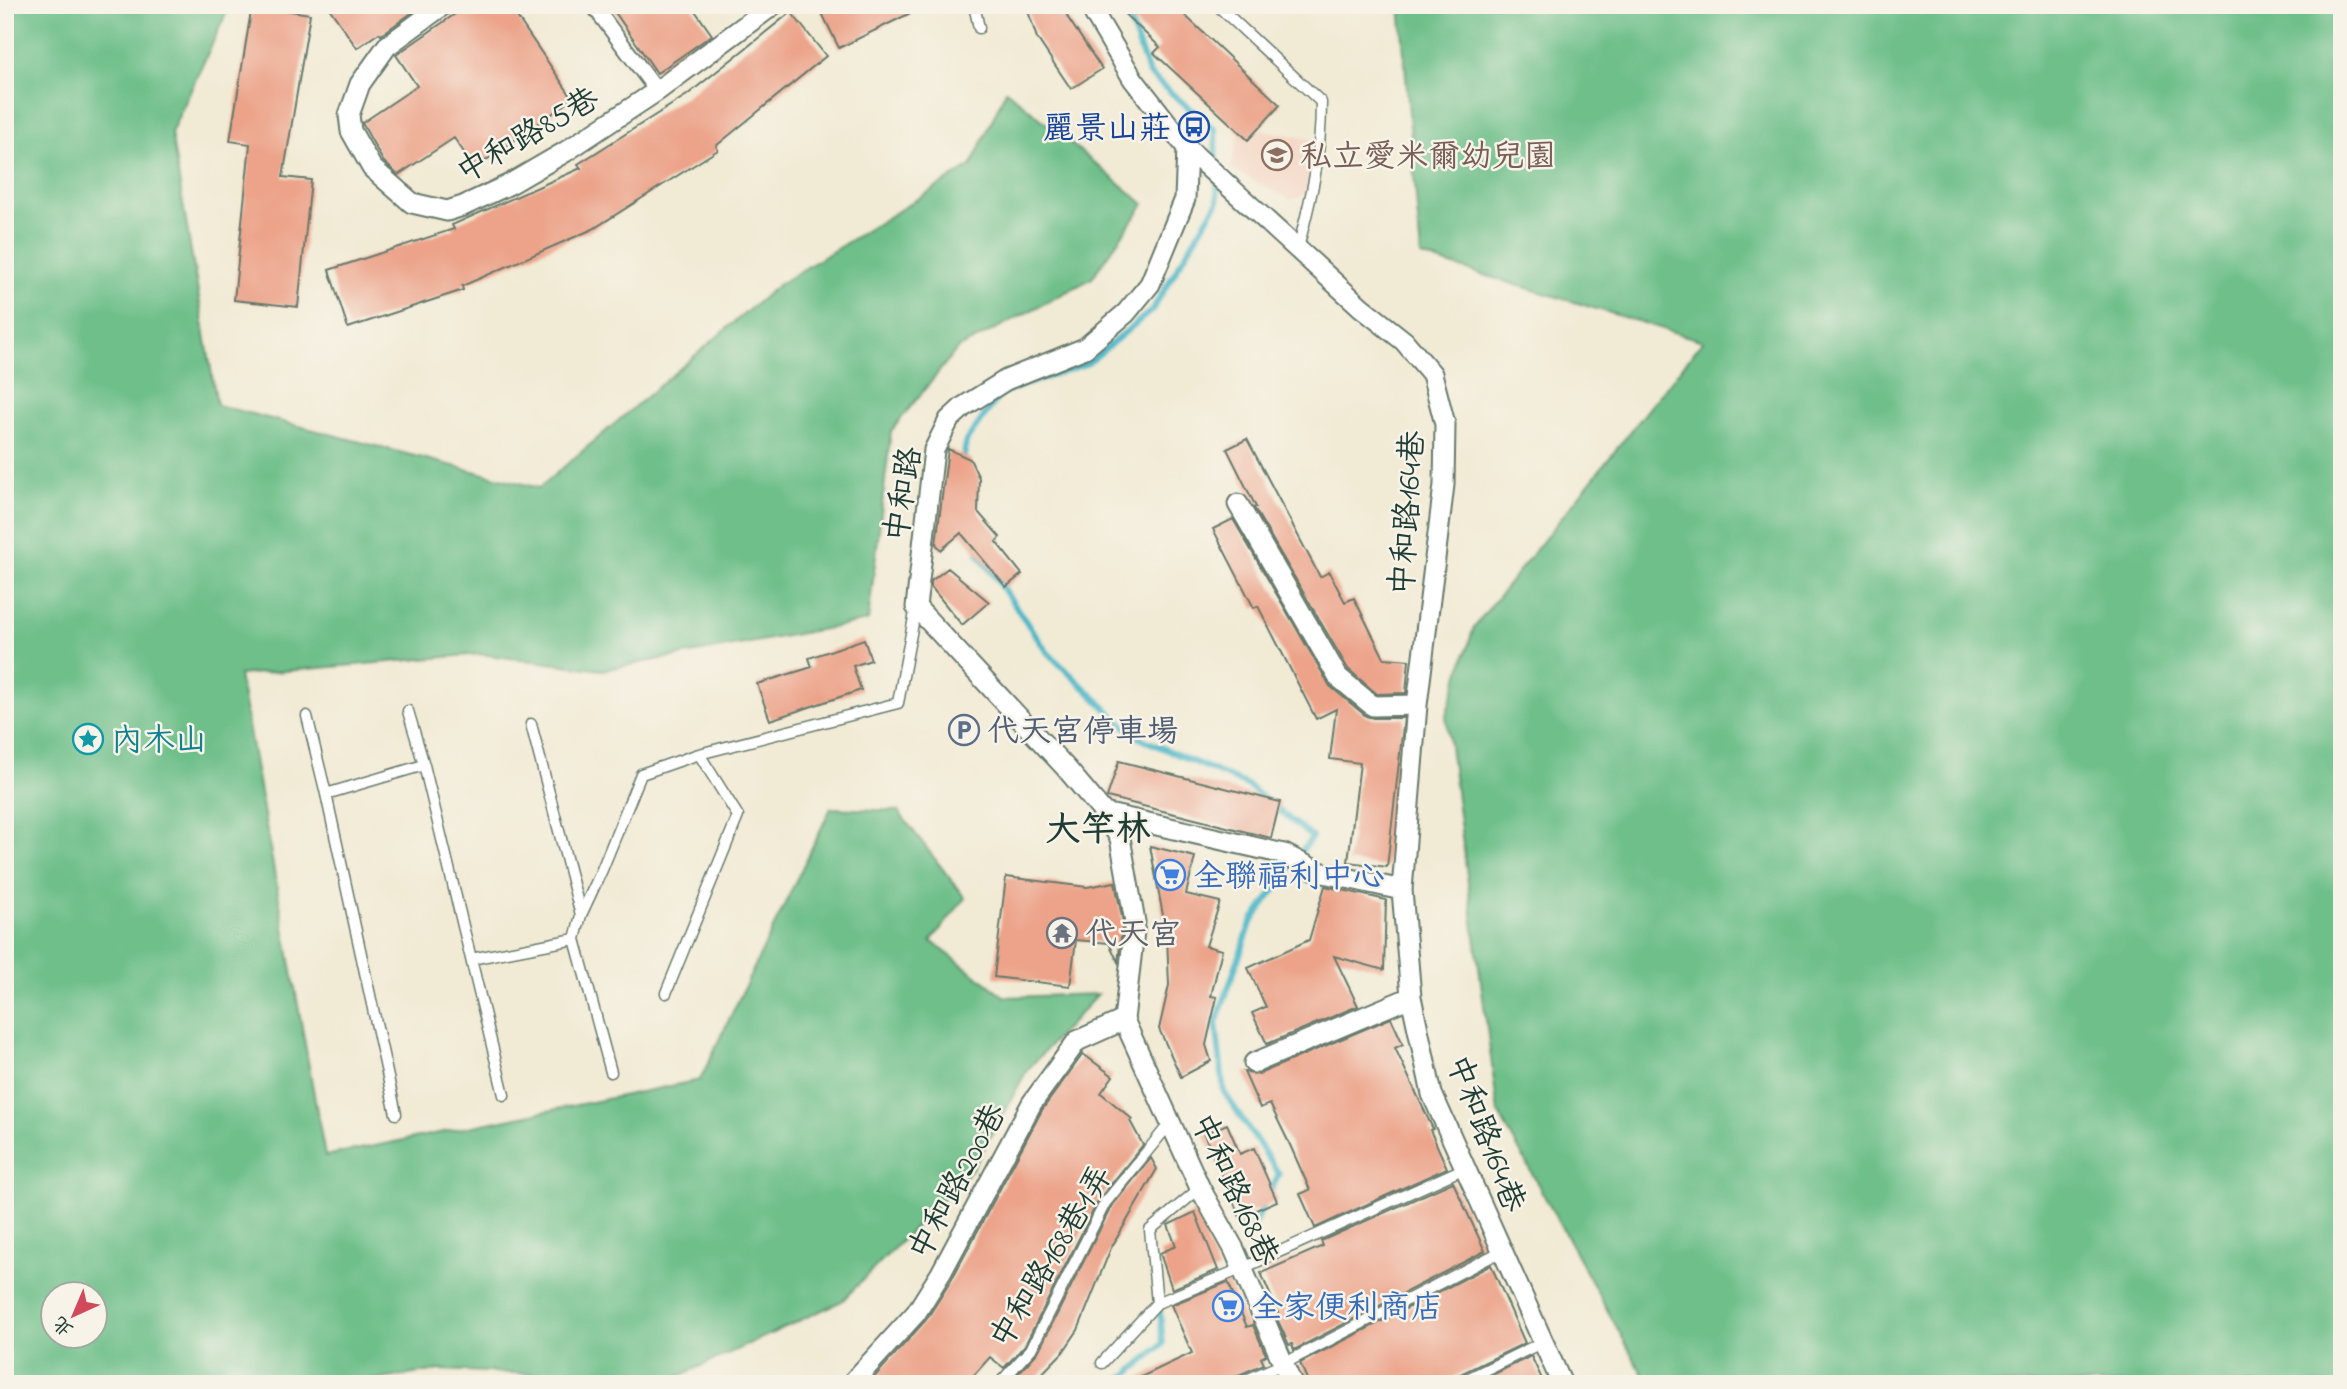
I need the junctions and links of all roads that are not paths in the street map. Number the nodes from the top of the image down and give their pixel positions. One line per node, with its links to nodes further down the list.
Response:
1 (443, 5): 9 (street, 中和路85巷)
2 (593, 5): 9 (street)
3 (773, 5): 7 (street, 中和路85巷)
4 (974, 5): 8 (lane)
5 (1091, 5): 10 (street)
6 (1217, 5): 11 (lane)
7 (752, 11): 9 (street, 中和路85巷)
8 (979, 29)
9 (657, 91)
10 (1187, 148): 11 (street, 中和路164巷); 13 (street, 中和路)
11 (1298, 248): 14 (street, 中和路164巷)
12 (1238, 504): 14 (street)
13 (916, 607): 18 (lane); 21 (street)
14 (1417, 705): 22 (street, 中和路164巷)
15 (408, 711): 19 (lane)
16 (307, 716): 20 (lane)
17 (531, 724): 23 (lane)
18 (699, 754): 23 (lane); 26 (lane)
19 (424, 765): 20 (lane); 25 (lane)
20 (326, 793): 32 (lane)
21 (1104, 813): 22 (street); 28 (street)
22 (1402, 890): 27 (street, 中和路164巷)
23 (581, 915): 24 (lane)
24 (575, 939): 25 (lane); 30 (lane)
25 (471, 959): 31 (lane)
26 (666, 993)
27 (1411, 997): 29 (street); 34 (street, 中和路164巷)
28 (1124, 1020): 33 (street, 中和路168巷); 42 (street, 中和路200巷)
29 (1254, 1063)
30 (611, 1072)
31 (504, 1096)
32 (396, 1114)
33 (1171, 1121): 35 (street, 中和路168巷); 43 (lane, 中和路168巷1弄)
34 (1465, 1168): 36 (street, 中和路164巷); 37 (lane)
35 (1200, 1188): 37 (street, 中和路168巷); 38 (lane)
36 (1502, 1251): 39 (street, 中和路164巷); 41 (lane)
37 (1241, 1269): 38 (lane); 41 (street, 中和路168巷)
38 (1157, 1303): 40 (lane)
39 (1543, 1342): 46 (lane); 47 (street, 中和路164巷)
40 (1102, 1363)
41 (1283, 1364): 44 (lane); 45 (street, 中和路168巷)
42 (850, 1384)
43 (999, 1384)
44 (1237, 1384)
45 (1292, 1384)
46 (1457, 1384)
47 (1562, 1384)

